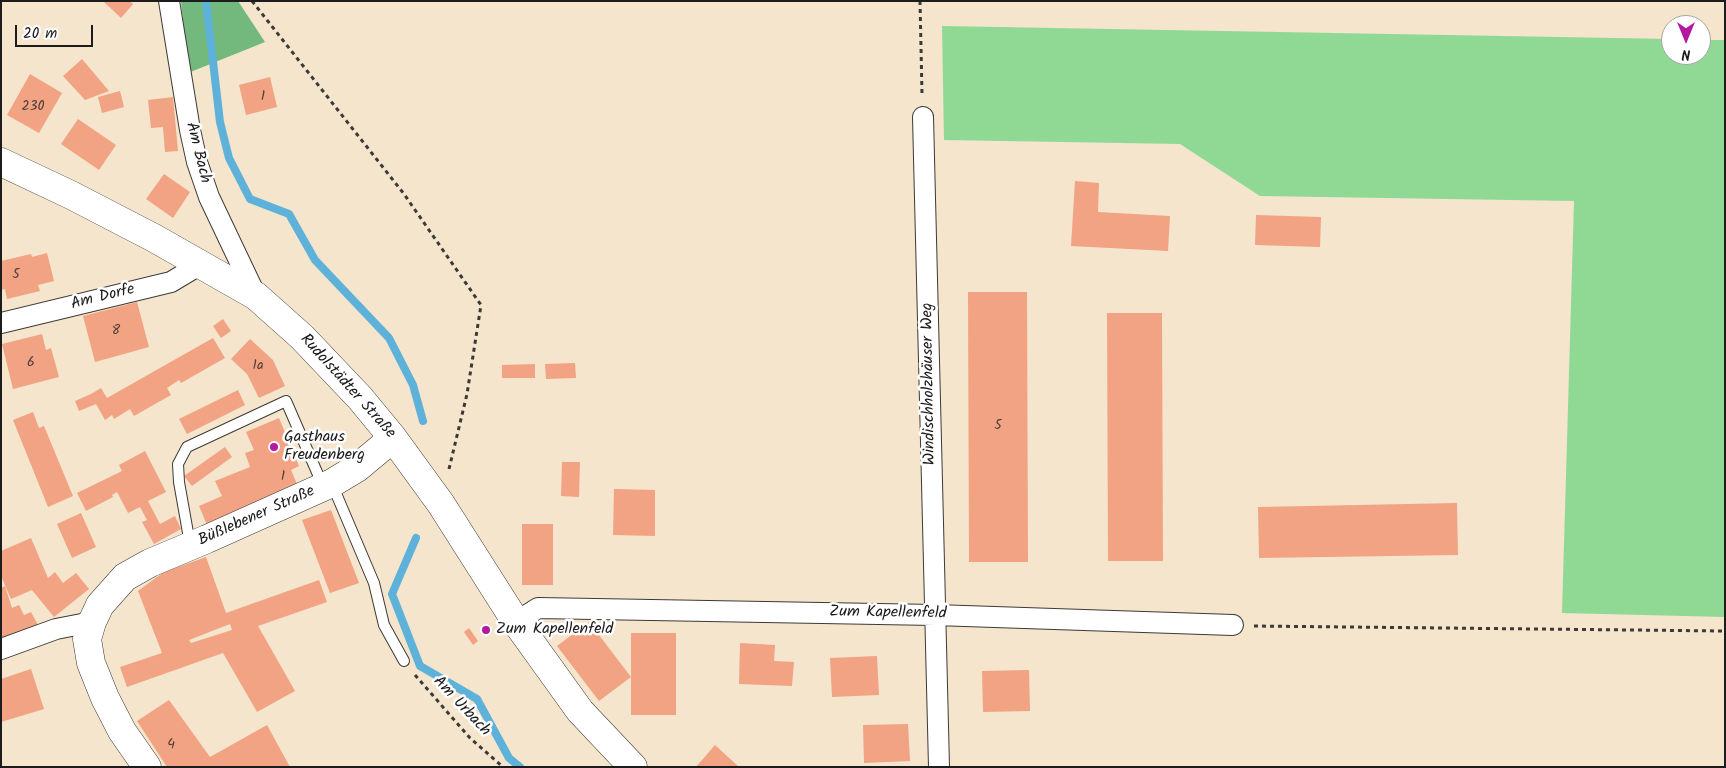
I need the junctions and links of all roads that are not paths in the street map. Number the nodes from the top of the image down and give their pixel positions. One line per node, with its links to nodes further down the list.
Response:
1 (168, 1): 5 (street, Am Bach)
2 (923, 117): 10 (street, Windischholzhäuser Weg)
3 (1, 162): 4 (street, Rudolstädter Straße)
4 (201, 264): 5 (street, Rudolstädter Straße); 6 (street, Am Dorfe)
5 (256, 296): 7 (street, Rudolstädter Straße)
6 (1, 323)
7 (393, 438): 8 (street, Büßlebener Straße); 12 (street, Rudolstädter Straße)
8 (328, 485): 9 (street, Büßlebener Straße); 9 (lane, Büßlebener Straße); 15 (lane)
9 (190, 546): 11 (street, Büßlebener Straße)
10 (935, 615): 12 (street, Zum Kapellenfeld); 13 (street, Zum Kapellenfeld); 18 (street, Windischholzhäuser Weg)
11 (92, 622): 14 (street); 16 (street, Büßlebener Straße)
12 (516, 622): 17 (street, Rudolstädter Straße)
13 (1234, 625)
14 (1, 649)
15 (404, 661)
16 (147, 767)
17 (633, 767)
18 (939, 767)

